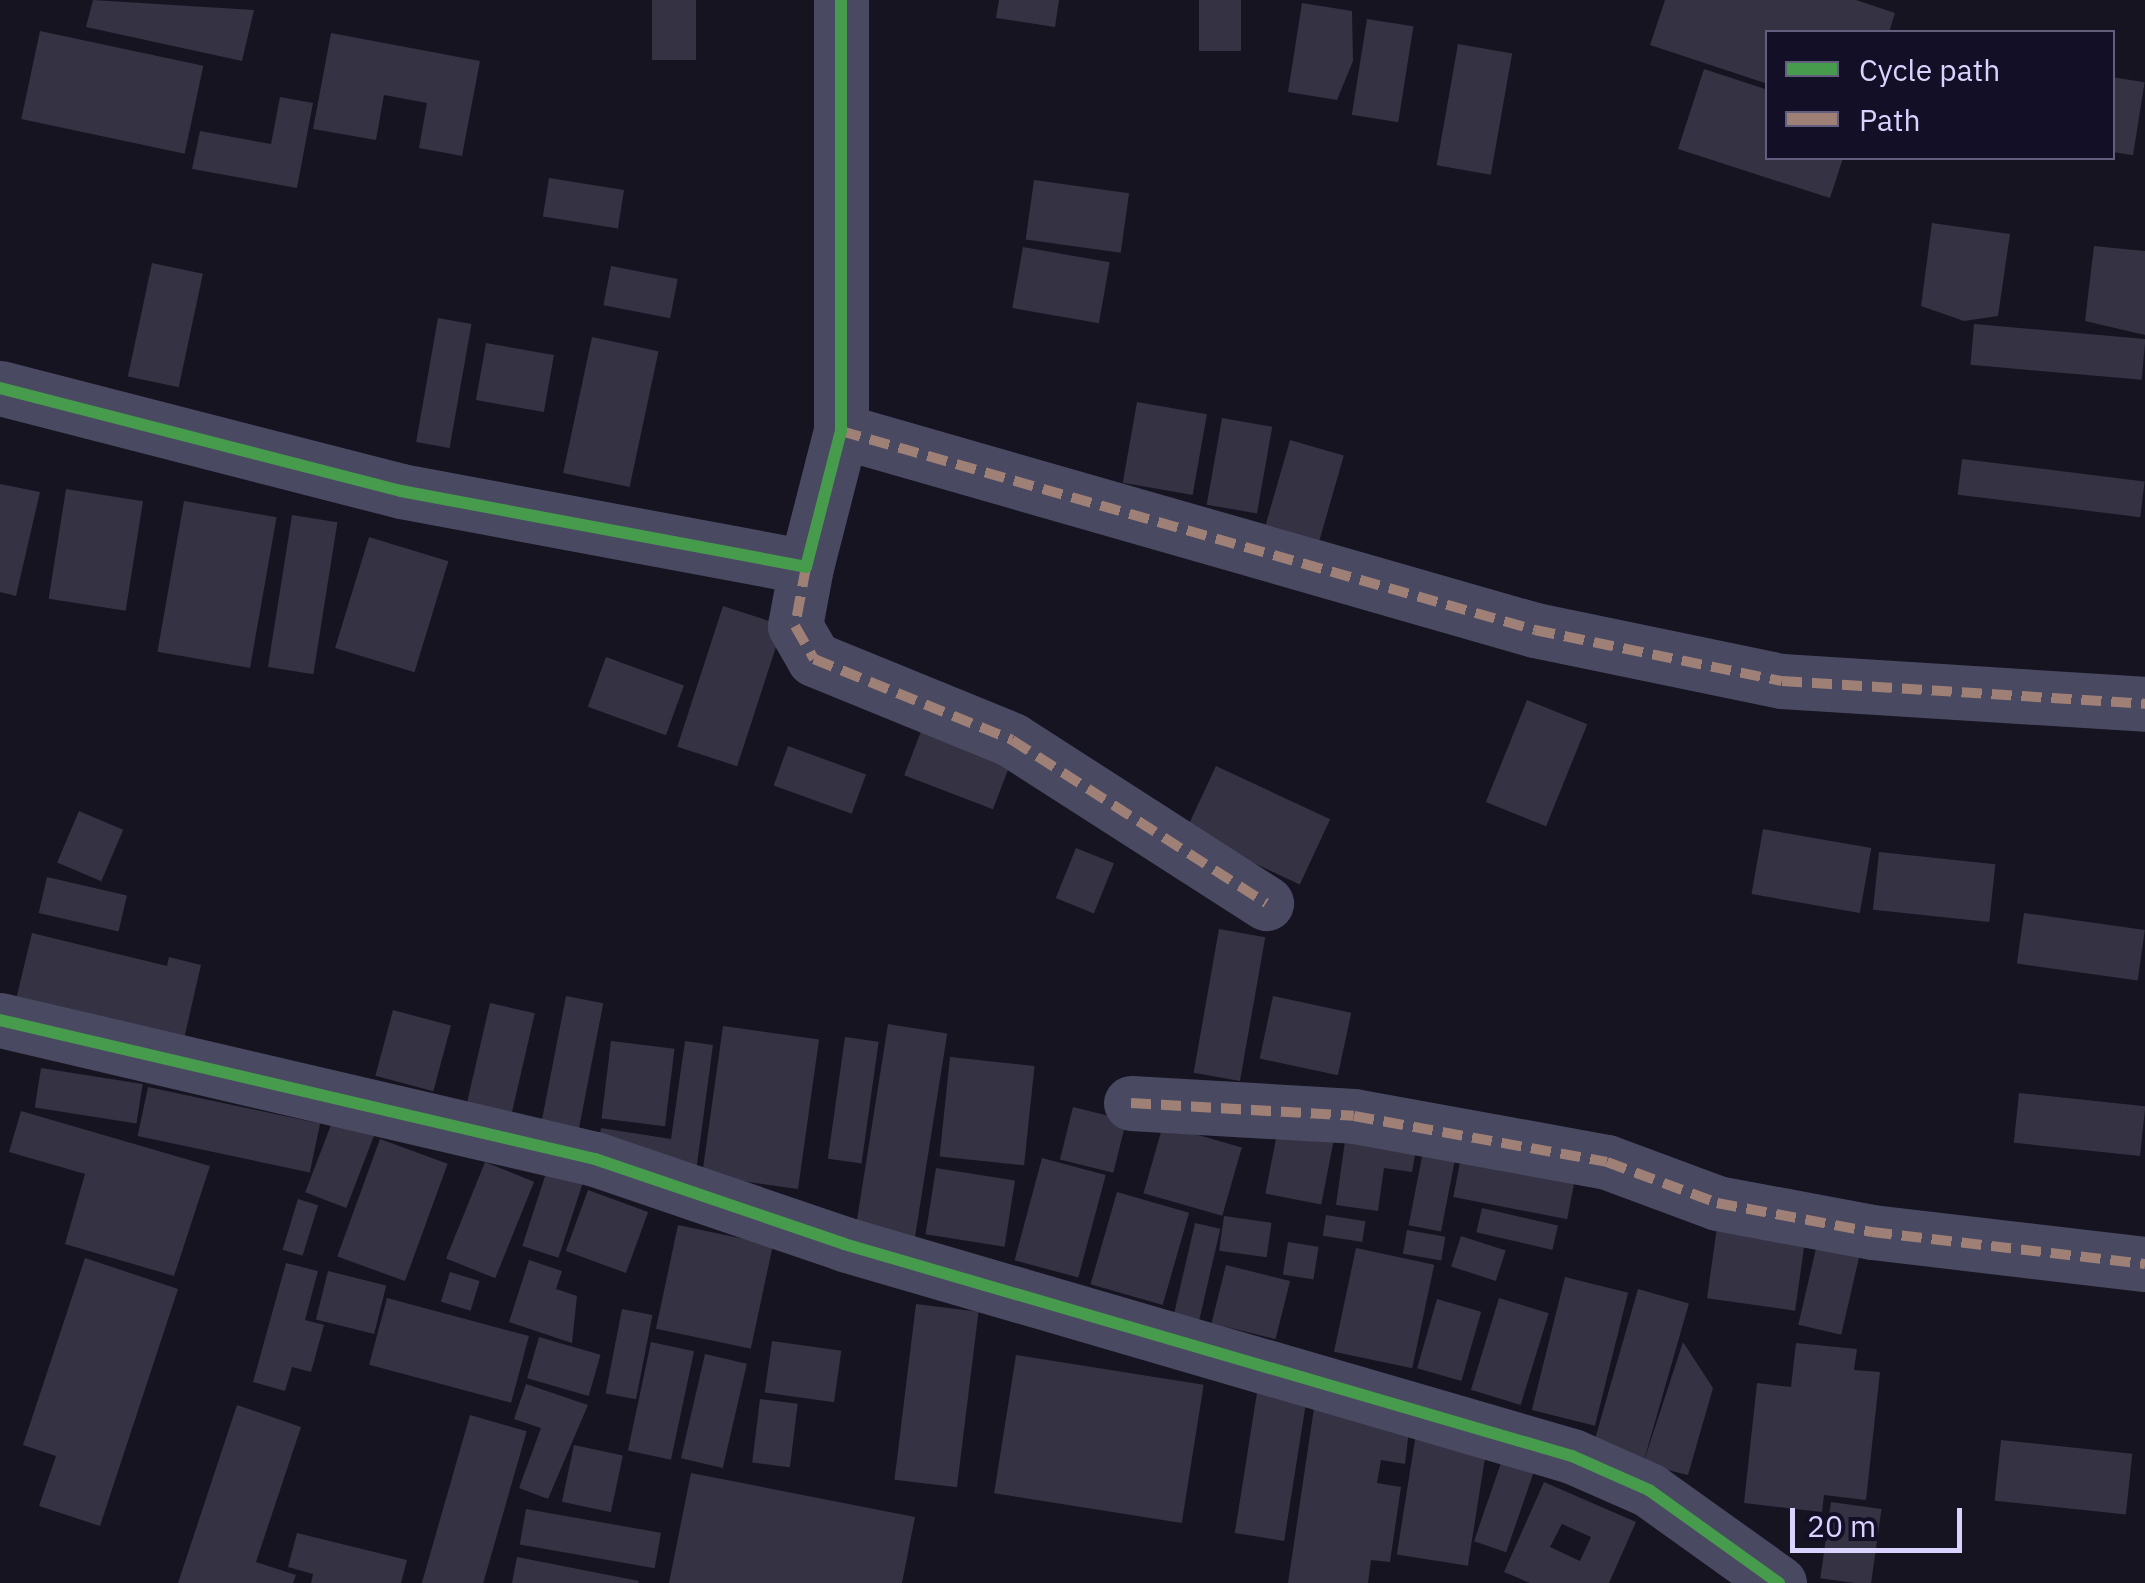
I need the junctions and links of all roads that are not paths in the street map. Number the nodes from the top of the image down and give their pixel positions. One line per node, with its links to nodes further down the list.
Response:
1 (842, 0): 3 (street)
2 (0, 388): 4 (street)
3 (841, 431): 4 (street); 5 (street)
4 (806, 567): 6 (street)
5 (2145, 704)
6 (1266, 903)
7 (0, 1020): 10 (street)
8 (1131, 1102): 9 (street)
9 (2145, 1264)
10 (1779, 1583)

